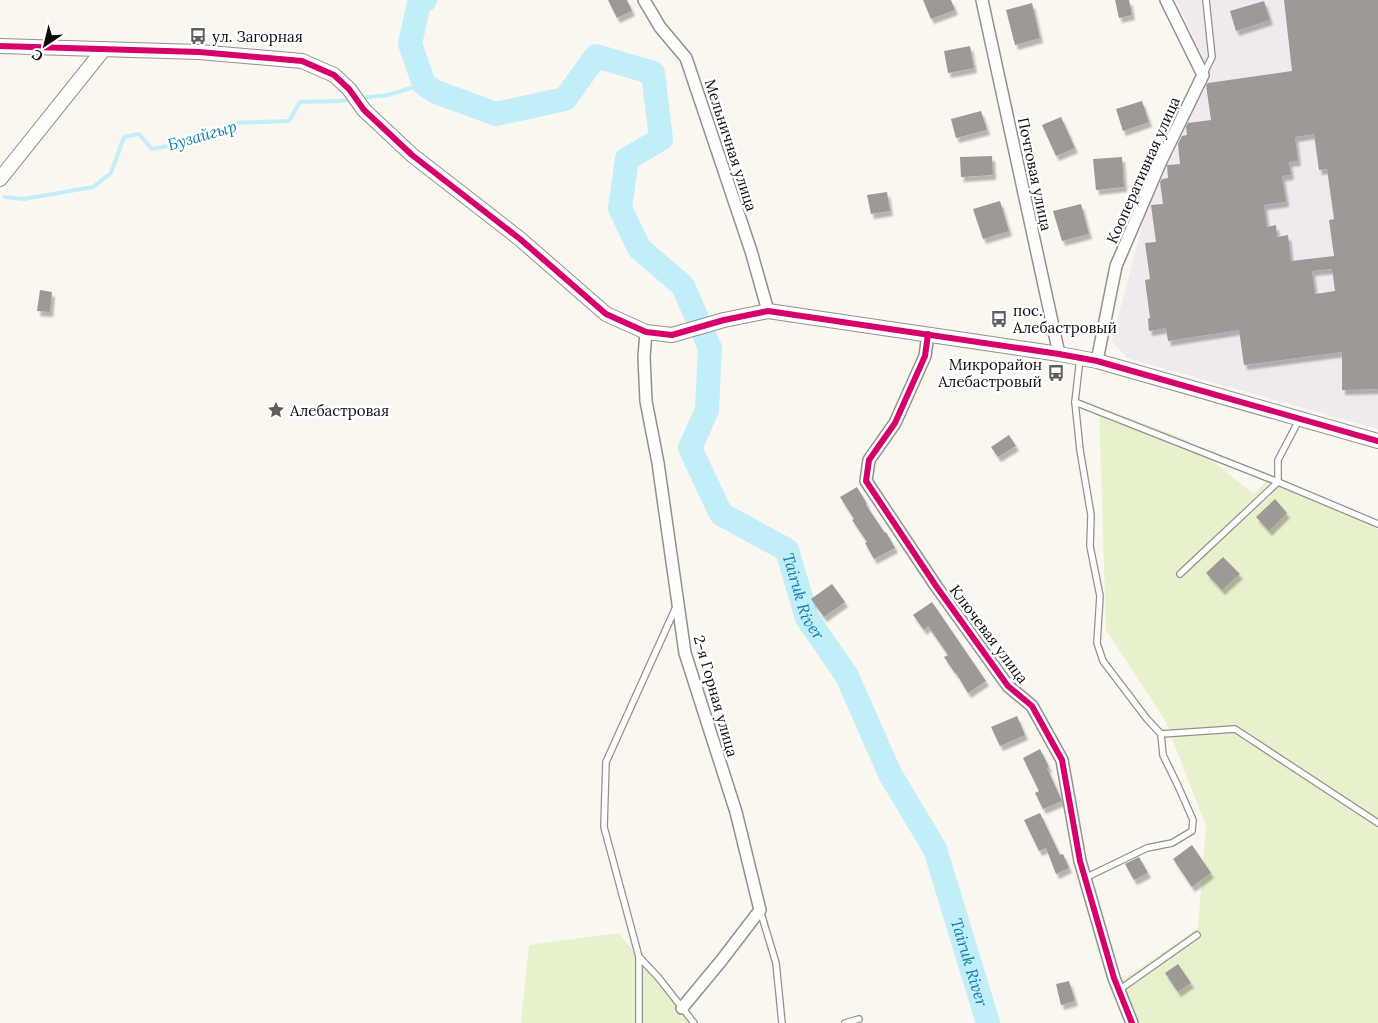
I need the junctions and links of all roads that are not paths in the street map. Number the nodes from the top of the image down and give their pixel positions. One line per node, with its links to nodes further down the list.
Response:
1 (644, 0): 9 (street, Мельничная улица)
2 (982, 0): 12 (street, Почтовая улица)
3 (1166, 0): 7 (street)
4 (1206, 0): 7 (lane)
5 (0, 46): 6 (street)
6 (104, 49): 8 (street); 10 (street)
7 (1203, 75): 14 (street, Кооперативная улица)
8 (0, 179)
9 (768, 311): 10 (street); 11 (street)
10 (646, 332): 21 (street, 2-я Горная улица)
11 (928, 334): 12 (street); 24 (street, Ключевая улица)
12 (1059, 354): 13 (street)
13 (1080, 358): 14 (street); 15 (lane)
14 (1096, 361): 16 (street)
15 (1075, 402): 18 (lane); 22 (lane)
16 (1300, 419): 17 (street); 18 (lane)
17 (1378, 441)
18 (1278, 482): 19 (lane); 20 (lane)
19 (1378, 524)
20 (1180, 574)
21 (678, 602): 25 (street, 2-я Горная улица); 27 (lane)
22 (1161, 734): 23 (lane); 24 (lane)
23 (1378, 823)
24 (1085, 878): 28 (street, Ключевая улица)
25 (760, 910): 29 (street); 33 (lane)
26 (1197, 935): 28 (lane)
27 (639, 957): 29 (lane); 31 (lane)
28 (1119, 990): 35 (street, Ключевая улица)
29 (682, 1008): 32 (lane)
30 (859, 1019): 34 (lane)
31 (639, 1023)
32 (694, 1023)
33 (782, 1023)
34 (845, 1023)
35 (1132, 1023)

